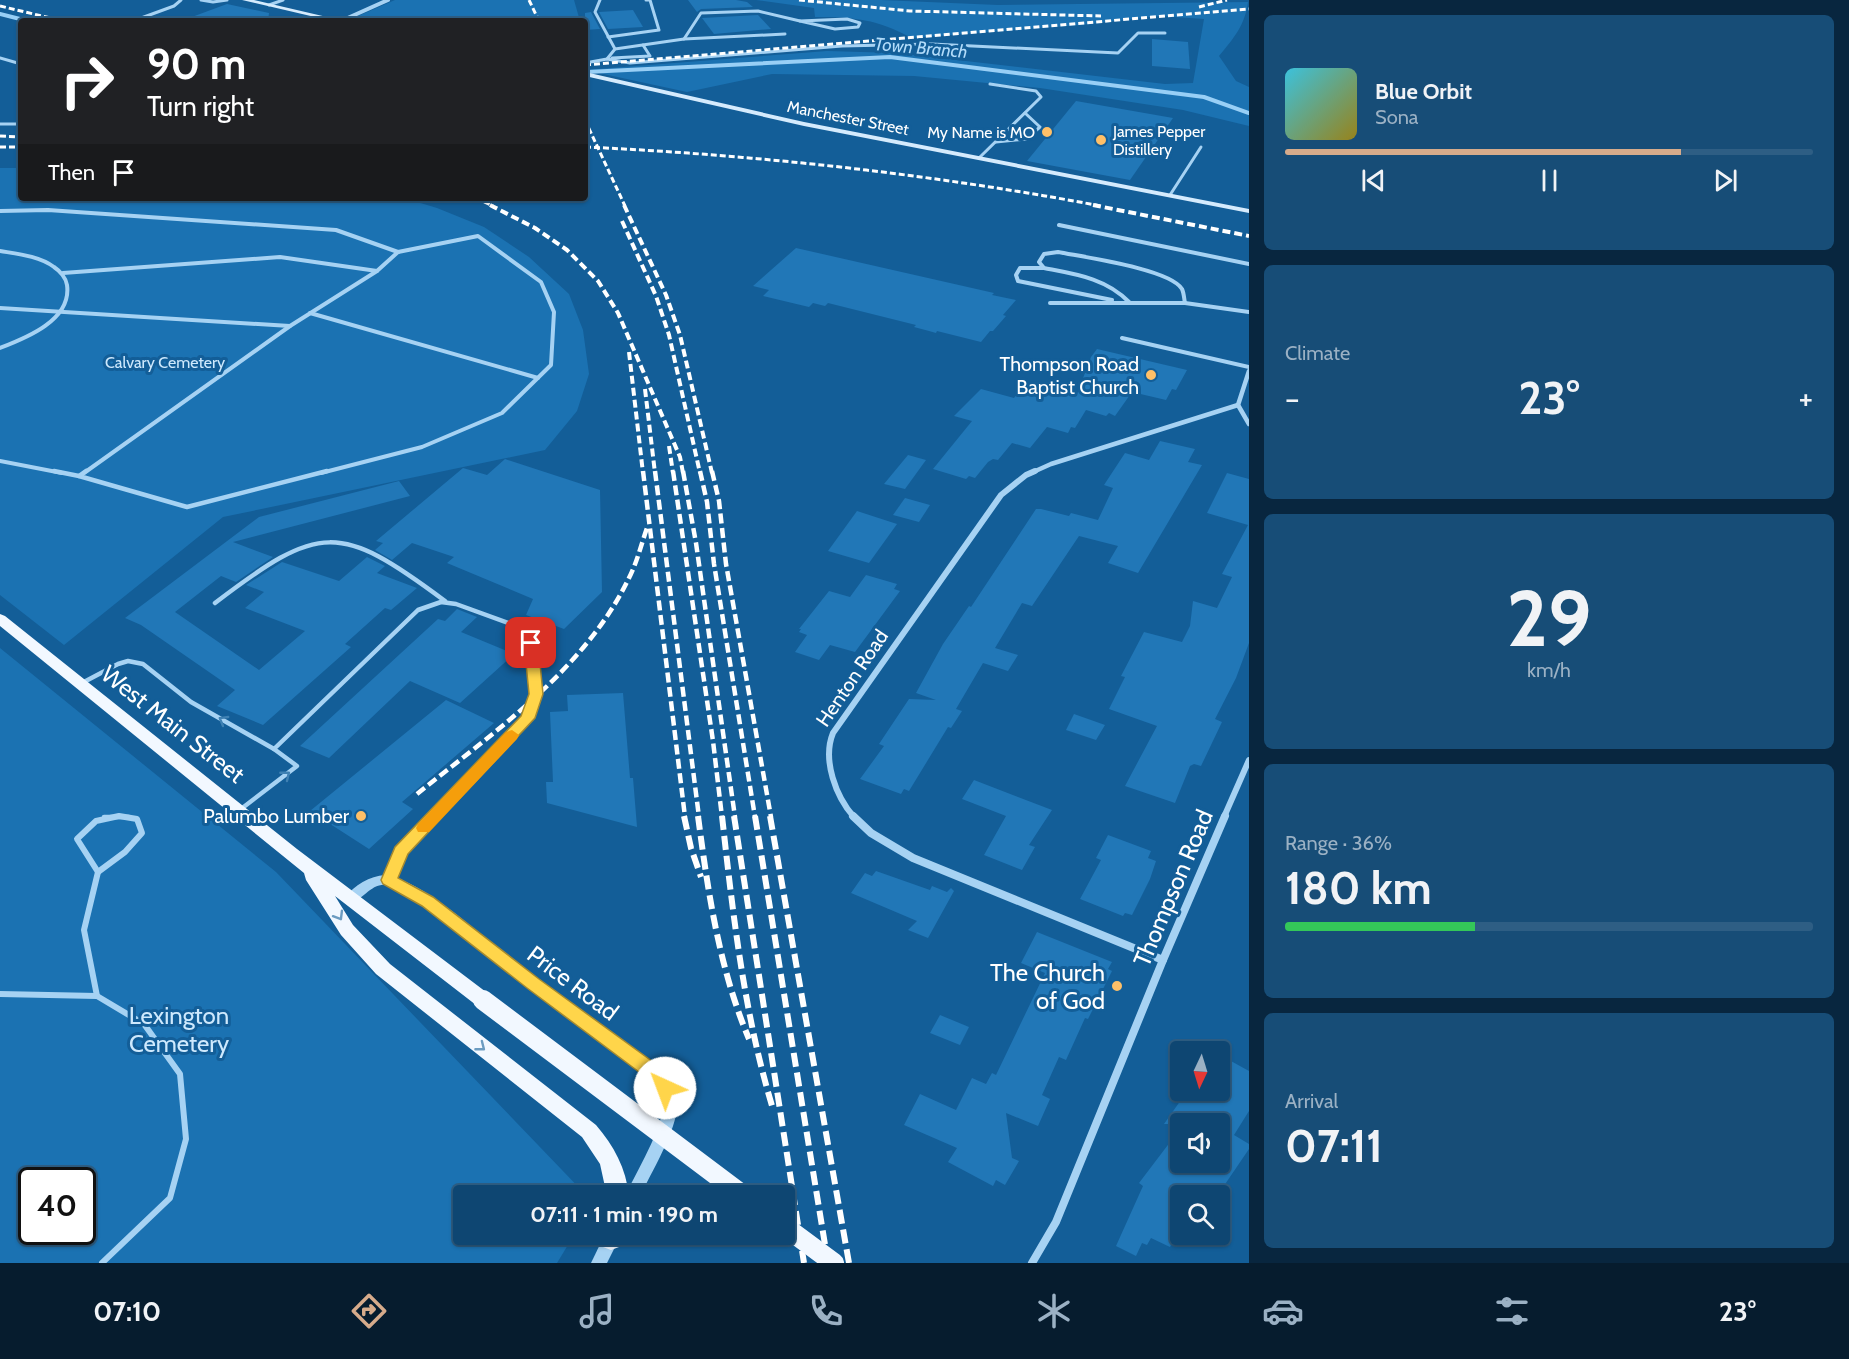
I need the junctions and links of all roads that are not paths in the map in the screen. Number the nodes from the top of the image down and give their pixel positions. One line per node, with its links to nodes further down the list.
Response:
1 (181, 0): 10 (lane)
2 (201, 0): 3 (lane)
3 (227, 0)
4 (245, 0): 9 (main road)
5 (283, 0): 9 (lane)
6 (388, 0): 12 (street)
7 (600, 0): 16 (lane)
8 (645, 0): 16 (lane)
9 (269, 5): 11 (main road)
10 (141, 18)
11 (328, 18)
12 (348, 18)
13 (798, 21): 13 (lane); 17 (lane)
14 (1165, 33): 21 (lane)
15 (785, 34): 17 (lane)
16 (608, 38): 19 (lane)
17 (684, 39): 18 (lane)
18 (643, 45): 19 (lane); 21 (lane)
19 (615, 49): 21 (lane)
20 (0, 58): 23 (lane)
21 (608, 58): 22 (lane)
22 (588, 62)
23 (18, 63)
24 (588, 75): 31 (main road, Manchester Street)
25 (990, 84): 26 (lane)
26 (1025, 113): 29 (lane); 29 (lane)
27 (0, 124): 28 (lane)
28 (18, 124)
29 (996, 142): 31 (lane)
30 (1201, 147): 32 (lane)
31 (979, 158): 32 (main road, Manchester Street)
32 (1170, 195): 34 (main road, Manchester Street)
33 (0, 211): 37 (lane)
34 (1249, 211)
35 (1059, 225): 38 (lane)
36 (0, 250): 41 (lane)
37 (398, 252): 40 (lane); 53 (lane)
38 (1249, 264)
39 (1044, 268): 42 (lane); 42 (lane); 44 (lane)
40 (376, 272): 41 (lane); 48 (lane)
41 (63, 273): 46 (lane)
42 (1129, 302): 43 (lane); 44 (lane)
43 (1050, 303)
44 (1185, 303): 47 (lane)
45 (0, 308): 46 (lane)
46 (61, 311): 49 (lane); 51 (lane)
47 (1249, 312)
48 (309, 314): 49 (lane); 53 (lane)
49 (290, 326): 57 (lane)
50 (1122, 338): 52 (lane)
51 (0, 348)
52 (1249, 369): 54 (street)
53 (538, 378): 57 (lane)
54 (1238, 405): 55 (street); 69 (street, Henton Road)
55 (1249, 424)
56 (0, 461): 57 (lane)
57 (79, 476)
58 (215, 603): 59 (lane)
59 (447, 603): 62 (lane); 67 (lane)
60 (0, 619): 61 (main road, West Main Street)
61 (79, 684): 62 (lane, one-way to 61); 64 (main road, West Main Street)
62 (274, 749): 64 (lane, one-way to 62)
63 (1249, 760): 69 (street, Thompson Road)
64 (239, 810): 65 (main road, West Main Street)
65 (291, 853): 68 (main road, West Main Street); 72 (main road, one-way to 72)
66 (98, 872): 66 (lane); 71 (lane)
67 (389, 880): 68 (street); 73 (street, Price Road)
68 (351, 898): 74 (main road, West Main Street, bridge)
69 (1163, 960): 80 (street, Thompson Road)
70 (0, 994): 71 (lane)
71 (97, 996): 77 (lane)
72 (616, 1185)
73 (637, 1185)
74 (729, 1185)
75 (795, 1234): 79 (main road, bridge)
76 (608, 1245): 78 (street)
77 (102, 1263)
78 (599, 1263)
79 (834, 1263)
80 (1032, 1263)

